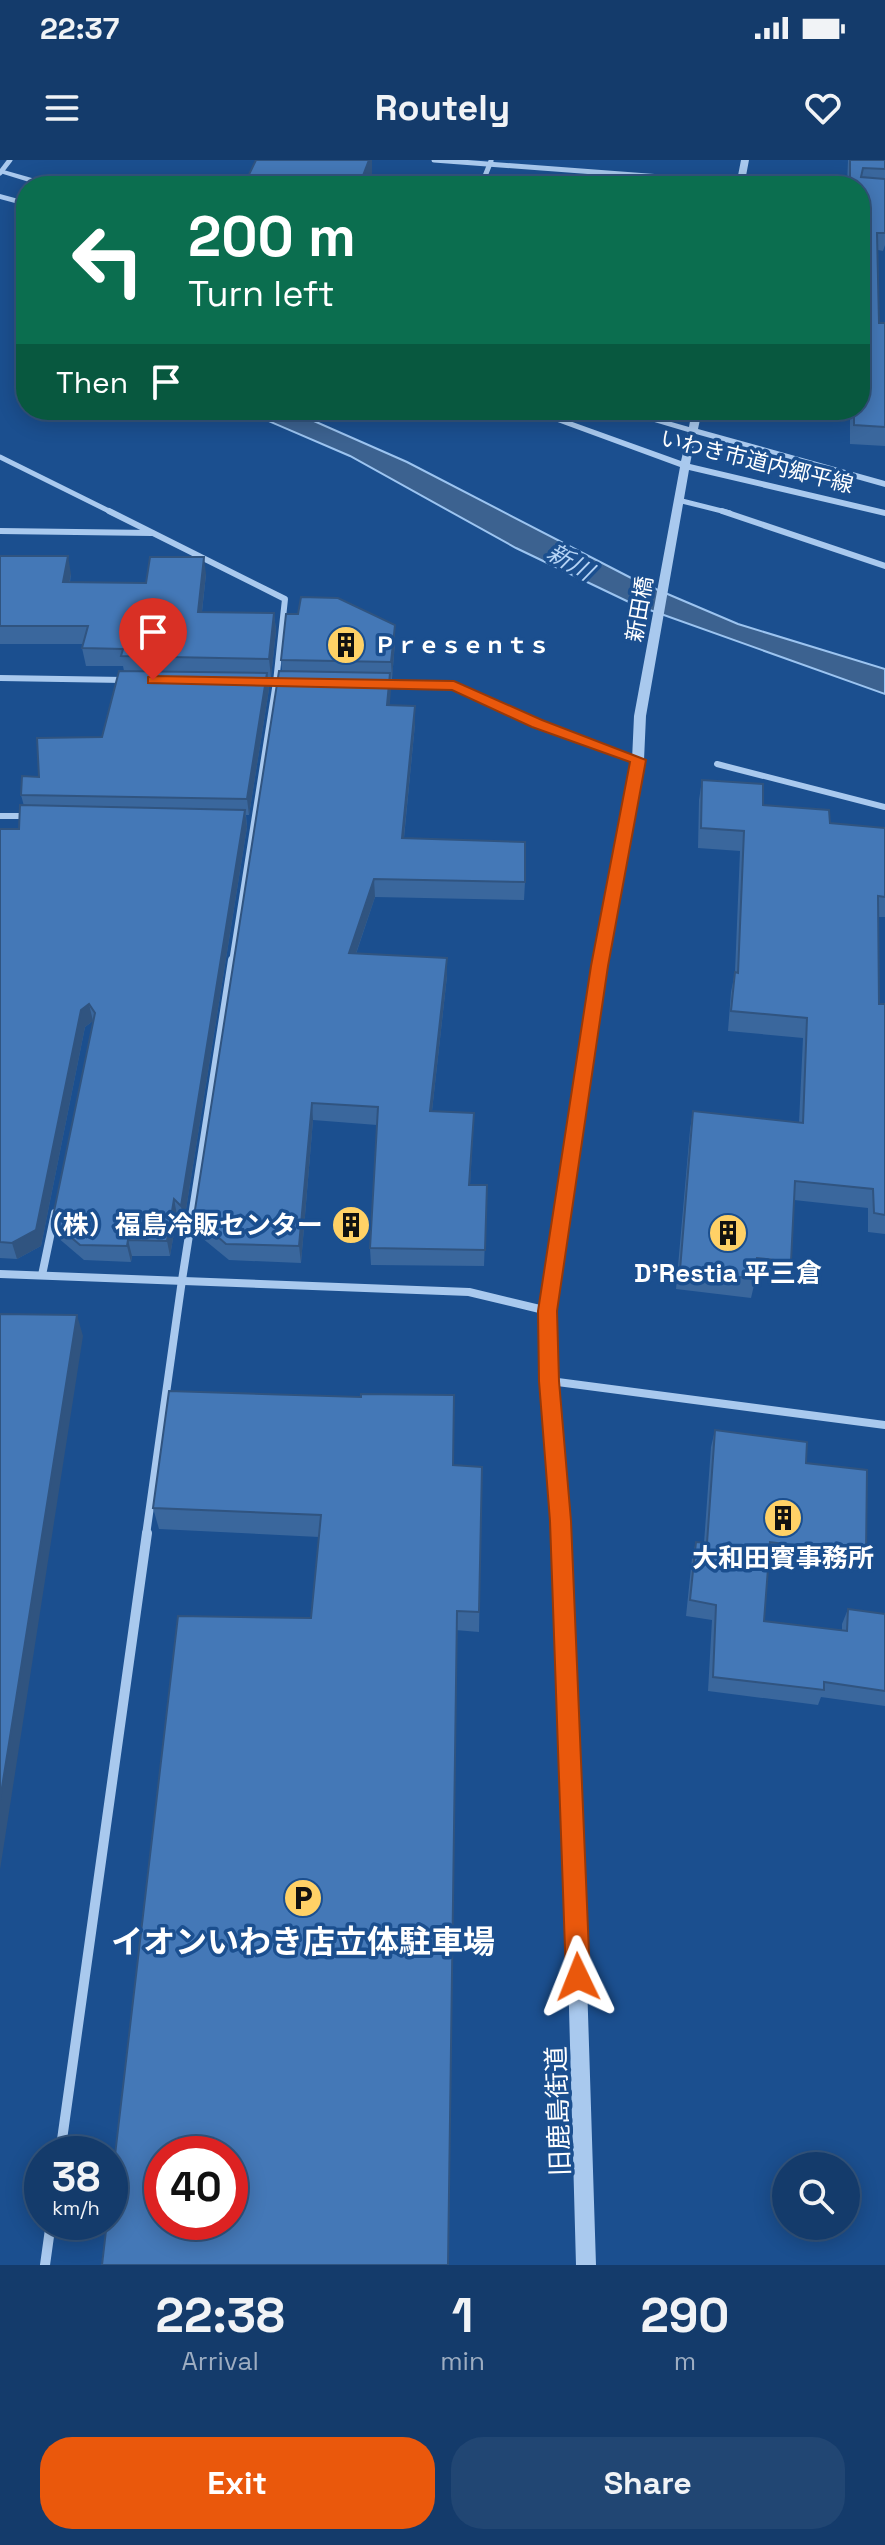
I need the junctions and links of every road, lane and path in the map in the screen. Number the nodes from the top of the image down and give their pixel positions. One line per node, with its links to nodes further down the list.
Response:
1 (10, 160): 4 (street)
2 (434, 160): 3 (street)
3 (491, 162): 5 (street)
4 (1, 172)
5 (649, 176)
6 (558, 420): 11 (street, いわき市道内郷平線)
7 (653, 420): 9 (street, いわき市道内郷平線)
8 (695, 420): 9 (street)
9 (693, 432): 11 (street); 12 (street, いわき市道内郷平線)
10 (0, 457): 16 (street)
11 (686, 466): 13 (street); 14 (street, いわき市道内郷平線)
12 (885, 484)
13 (677, 504): 17 (street); 24 (street, 新田橋)
14 (885, 513)
15 (0, 531): 16 (street)
16 (157, 533): 21 (street)
17 (885, 566)
18 (0, 678): 19 (street)
19 (138, 680)
20 (260, 682): 21 (street)
21 (276, 682): 22 (street); 31 (street)
22 (290, 683)
23 (380, 684): 25 (street)
24 (640, 716): 25 (street, 旧鹿島街道)
25 (638, 760): 36 (street, 旧鹿島街道)
26 (717, 764): 27 (street)
27 (885, 807)
28 (0, 816): 29 (street)
29 (32, 816)
30 (238, 821): 31 (street)
31 (254, 821): 35 (street)
32 (58, 1198): 34 (street)
33 (0, 1274): 34 (street)
34 (42, 1275): 35 (street)
35 (182, 1280): 36 (street); 39 (street)
36 (548, 1311): 37 (street, 旧鹿島街道)
37 (549, 1381): 38 (street); 42 (street, 旧鹿島街道)
38 (885, 1425)
39 (63, 2136)
40 (48, 2240): 41 (street)
41 (45, 2265)
42 (586, 2265)

